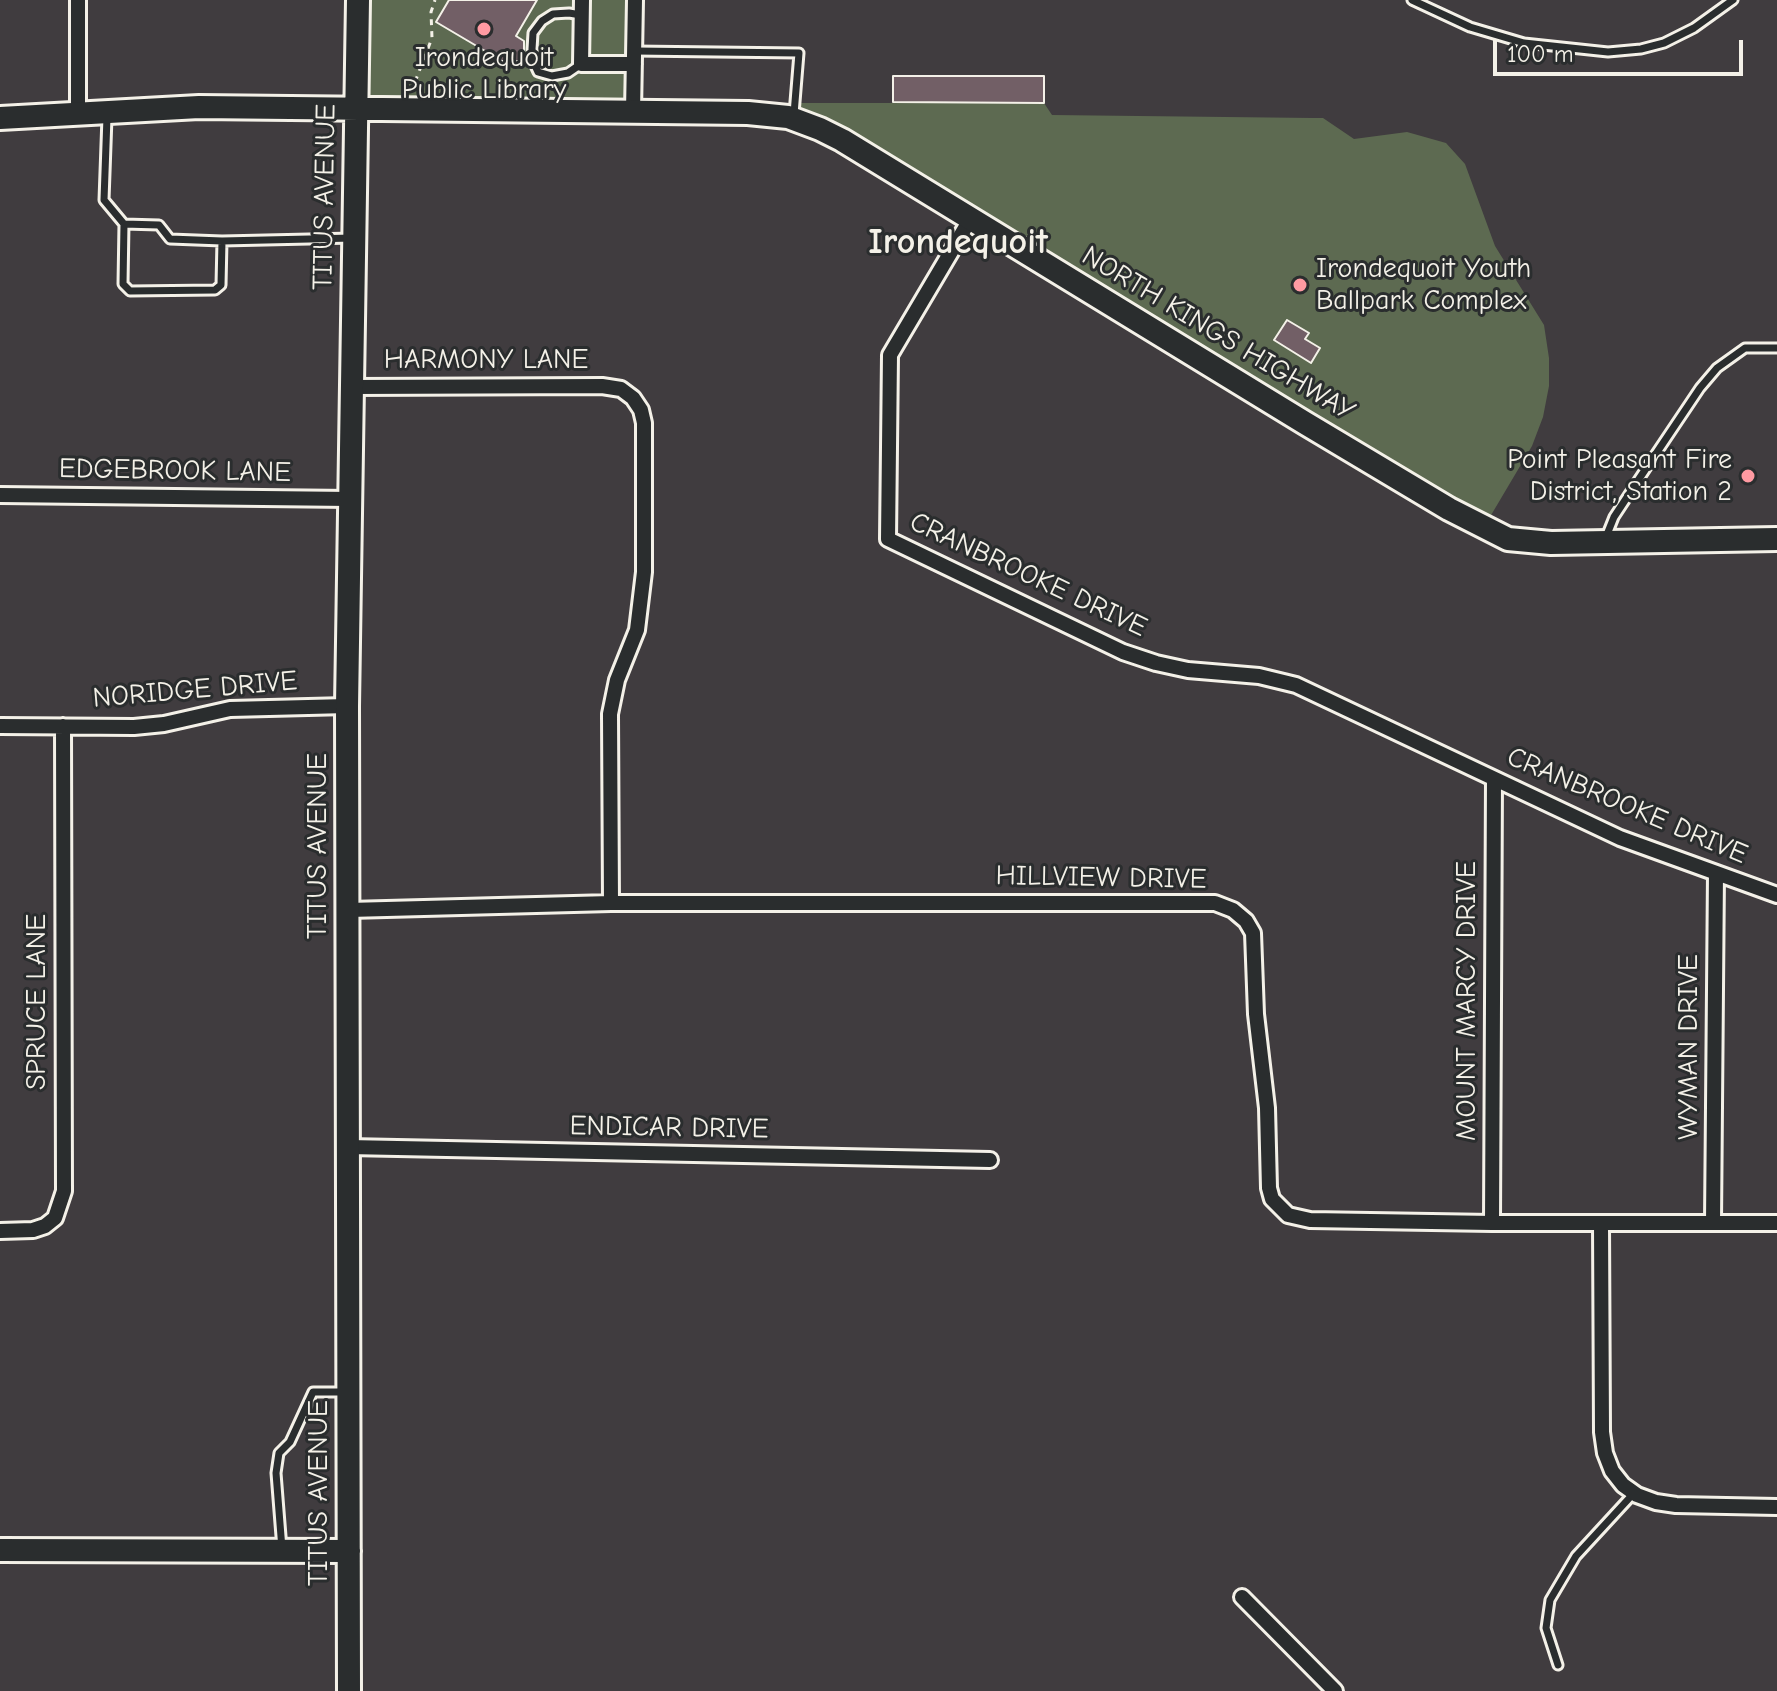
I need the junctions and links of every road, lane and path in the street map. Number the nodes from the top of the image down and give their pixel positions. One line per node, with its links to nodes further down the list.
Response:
1 (78, 0): 14 (street)
2 (358, 0): 12 (main road, TITUS AVENUE)
3 (435, 0): 11 (path)
4 (582, 0): 8 (street)
5 (635, 0): 9 (street)
6 (1412, 0): 7 (lane)
7 (1733, 0)
8 (581, 16): 10 (street); 10 (lane)
9 (634, 57): 10 (street); 15 (street); 17 (lane)
10 (581, 64)
11 (415, 82)
12 (357, 109): 13 (main road, NORTH KINGS HIGHWAY); 15 (main road, NORTH KINGS HIGHWAY); 20 (main road, TITUS AVENUE)
13 (107, 111): 14 (main road, NORTH KINGS HIGHWAY); 19 (lane)
14 (78, 112): 16 (main road, NORTH KINGS HIGHWAY)
15 (633, 112): 17 (main road, NORTH KINGS HIGHWAY)
16 (0, 118)
17 (793, 119): 18 (main road, NORTH KINGS HIGHWAY)
18 (971, 218): 27 (main road, NORTH KINGS HIGHWAY); 31 (street, CRANBROOKE DRIVE)
19 (124, 224): 21 (lane); 21 (lane)
20 (355, 238): 21 (lane); 23 (main road, TITUS AVENUE)
21 (222, 241)
22 (1777, 348): 27 (lane)
23 (353, 387): 25 (main road, TITUS AVENUE); 34 (street, HARMONY LANE)
24 (0, 495): 25 (street, EDGEBROOK LANE)
25 (350, 499): 28 (main road, TITUS AVENUE)
26 (1777, 539): 27 (main road, NORTH KINGS HIGHWAY)
27 (1604, 542)
28 (347, 706): 30 (street, NORIDGE DRIVE); 35 (main road, TITUS AVENUE)
29 (0, 726): 30 (street, NORIDGE DRIVE)
30 (63, 726): 42 (street, SPRUCE LANE)
31 (1494, 779): 32 (street, CRANBROOKE DRIVE); 39 (street, MOUNT MARCY DRIVE)
32 (1716, 873): 33 (street, CRANBROOKE DRIVE); 38 (street, WYMAN DRIVE)
33 (1777, 895)
34 (611, 903): 35 (street, HILLVIEW DRIVE); 39 (street, HILLVIEW DRIVE)
35 (349, 910): 36 (main road, TITUS AVENUE)
36 (348, 1147): 37 (street, ENDICAR DRIVE); 43 (main road, TITUS AVENUE)
37 (990, 1160)
38 (1713, 1222): 40 (street, HILLVIEW DRIVE); 41 (street, HILLVIEW DRIVE)
39 (1492, 1223): 41 (street, HILLVIEW DRIVE)
40 (1777, 1223)
41 (1601, 1224): 44 (street)
42 (0, 1231)
43 (349, 1392): 47 (lane); 48 (main road, TITUS AVENUE)
44 (1634, 1493): 45 (street); 50 (lane)
45 (1777, 1507)
46 (0, 1550): 47 (main road)
47 (282, 1551): 48 (main road)
48 (349, 1551): 51 (main road, TITUS AVENUE)
49 (1242, 1597): 52 (street)
50 (1558, 1665)
51 (349, 1691)
52 (1335, 1691)

